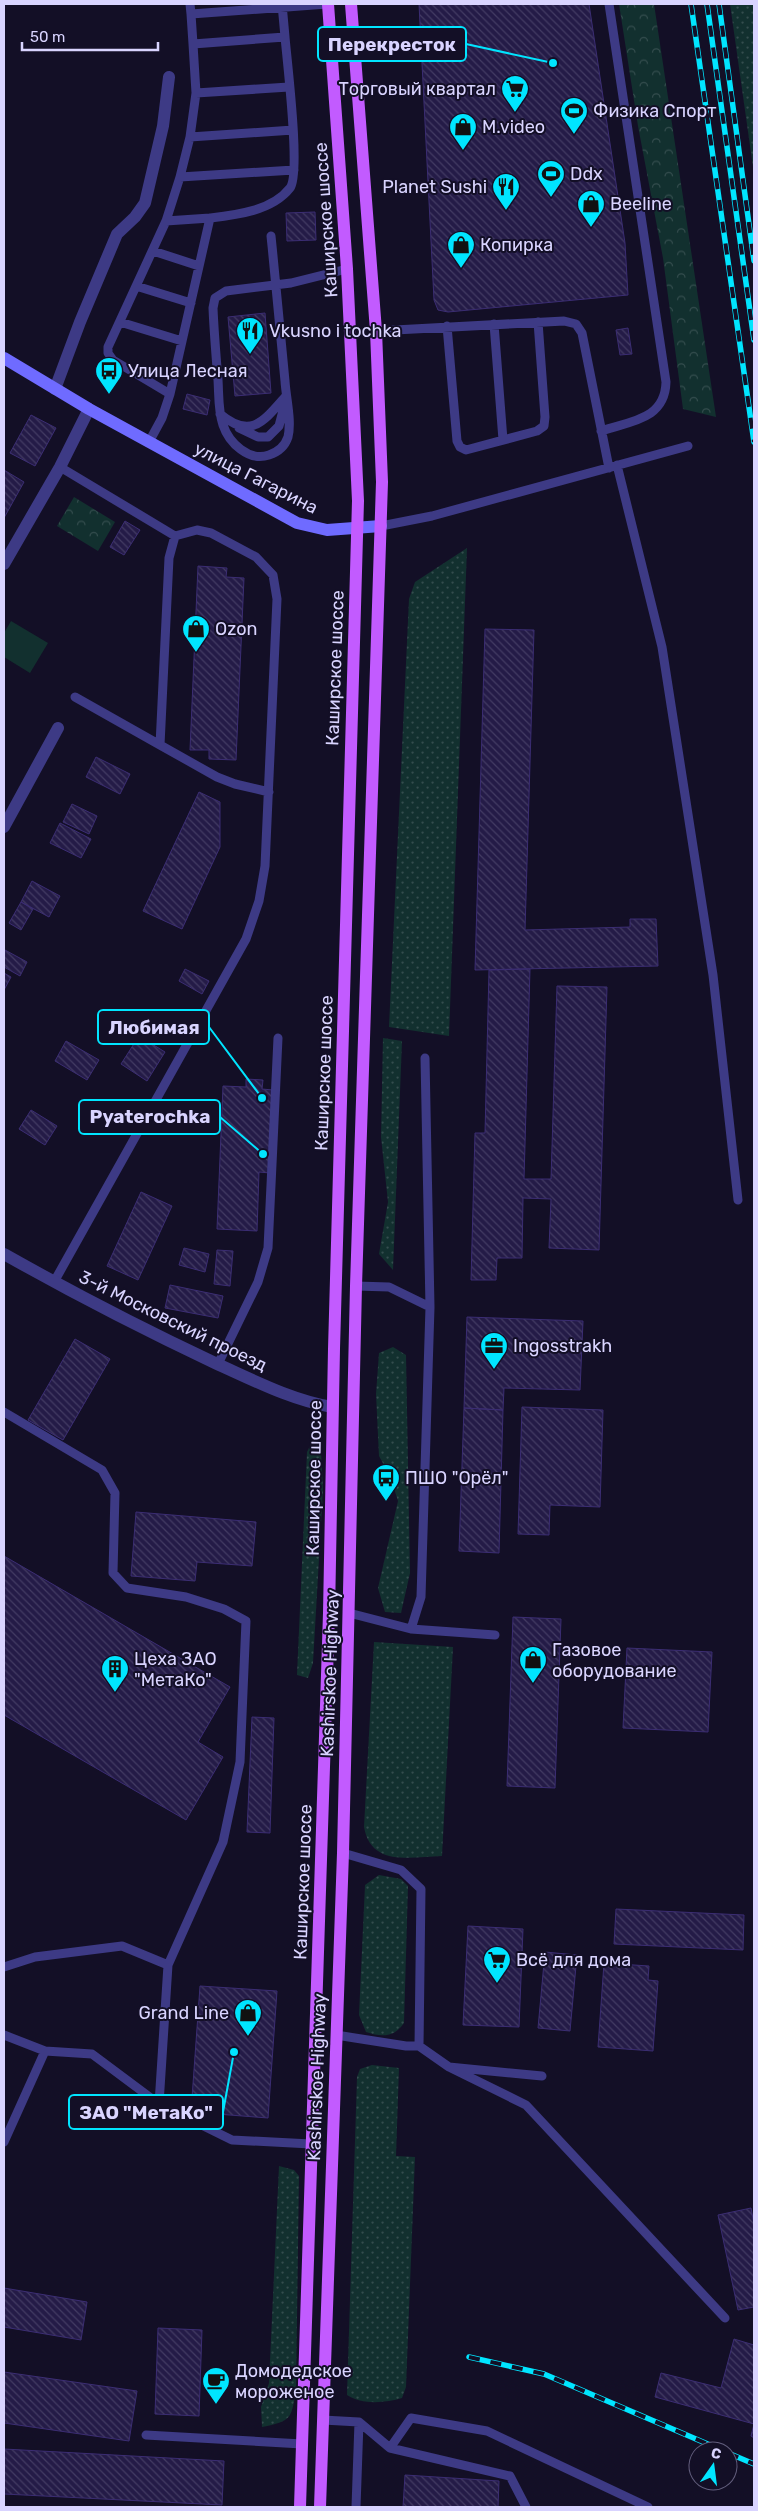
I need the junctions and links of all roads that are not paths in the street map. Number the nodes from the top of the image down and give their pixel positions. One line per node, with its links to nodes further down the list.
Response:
1 (190, 4): 6 (lane)
2 (328, 4): 5 (lane); 21 (main road, Каширское шоссе)
3 (350, 4): 29 (main road)
4 (609, 4): 38 (lane)
5 (282, 6): 6 (lane); 7 (lane)
6 (191, 14): 8 (lane)
7 (285, 37): 8 (lane); 10 (lane)
8 (193, 44): 11 (lane)
9 (168, 77): 32 (street)
10 (289, 87): 11 (lane); 12 (lane)
11 (196, 93): 13 (lane)
12 (292, 130): 13 (lane); 14 (lane)
13 (190, 136): 15 (lane)
14 (294, 170): 15 (lane); 16 (lane)
15 (180, 177): 17 (lane)
16 (210, 218): 17 (lane); 20 (lane)
17 (166, 221): 19 (lane)
18 (272, 236): 22 (lane)
19 (153, 251): 20 (lane); 23 (lane)
20 (199, 266): 24 (lane)
21 (347, 269): 22 (lane); 45 (main road, Каширское шоссе)
22 (276, 285): 34 (lane); 36 (lane)
23 (136, 286): 24 (lane); 25 (lane)
24 (191, 303): 30 (lane)
25 (120, 322): 30 (lane); 33 (lane)
26 (538, 322): 27 (lane); 38 (lane); 39 (lane)
27 (494, 324): 28 (lane); 39 (lane)
28 (447, 326): 29 (lane); 39 (lane)
29 (376, 331): 44 (main road)
30 (182, 341): 33 (lane)
31 (4, 358): 32 (street, улица Гагарина)
32 (55, 389): 35 (street, улица Гагарина)
33 (170, 394): 40 (lane)
34 (286, 396): 36 (lane); 37 (lane); 37 (lane)
35 (89, 409): 40 (street, улица Гагарина); 43 (street)
36 (220, 414): 37 (lane)
37 (239, 428)
38 (601, 431): 42 (lane)
39 (503, 440)
40 (149, 442): 45 (street, улица Гагарина)
41 (688, 446): 42 (lane, улица Гагарина)
42 (613, 466): 44 (lane, улица Гагарина); 55 (lane)
43 (60, 467): 46 (lane); 47 (street)
44 (381, 526): 45 (street, улица Гагарина); 58 (main road)
45 (357, 528): 61 (main road, Каширское шоссе)
46 (175, 536): 50 (lane); 51 (lane)
47 (4, 564)
48 (75, 697): 50 (lane)
49 (58, 728): 52 (street)
50 (160, 745): 51 (lane)
51 (269, 792): 57 (lane)
52 (4, 827)
53 (278, 1038): 60 (lane)
54 (425, 1058): 59 (lane)
55 (738, 1200)
56 (4, 1254): 57 (street, 3-й Московский проезд)
57 (54, 1282): 60 (street, 3-й Московский проезд)
58 (356, 1286): 59 (lane); 63 (main road, Kashirskoe Highway)
59 (430, 1307): 64 (lane)
60 (218, 1364): 61 (street, 3-й Московский проезд)
61 (332, 1407): 77 (main road, Каширское шоссе)
62 (4, 1412): 67 (lane)
63 (350, 1614): 64 (lane); 66 (main road, Kashirskoe Highway)
64 (411, 1628): 65 (lane)
65 (495, 1635)
66 (343, 1853): 70 (main road, Kashirskoe Highway); 71 (lane)
67 (168, 1965): 68 (lane); 75 (lane)
68 (4, 1967)
69 (4, 2035): 72 (lane)
70 (336, 2035): 71 (lane); 79 (main road, Kashirskoe Highway)
71 (419, 2046): 73 (lane)
72 (44, 2051): 75 (lane); 76 (lane)
73 (449, 2067): 74 (lane); 78 (lane)
74 (542, 2076)
75 (159, 2104): 77 (lane)
76 (4, 2142)
77 (311, 2144): 82 (main road, Kashirskoe Highway)
78 (725, 2318)
79 (323, 2420): 80 (lane); 85 (main road, Kashirskoe Highway)
80 (359, 2422): 83 (lane); 86 (lane)
81 (146, 2435): 82 (lane)
82 (302, 2444): 84 (main road, Kashirskoe Highway)
83 (390, 2448): 87 (lane); 88 (lane)
84 (300, 2507)
85 (320, 2507)
86 (356, 2507)
87 (526, 2507)
88 (648, 2507)

